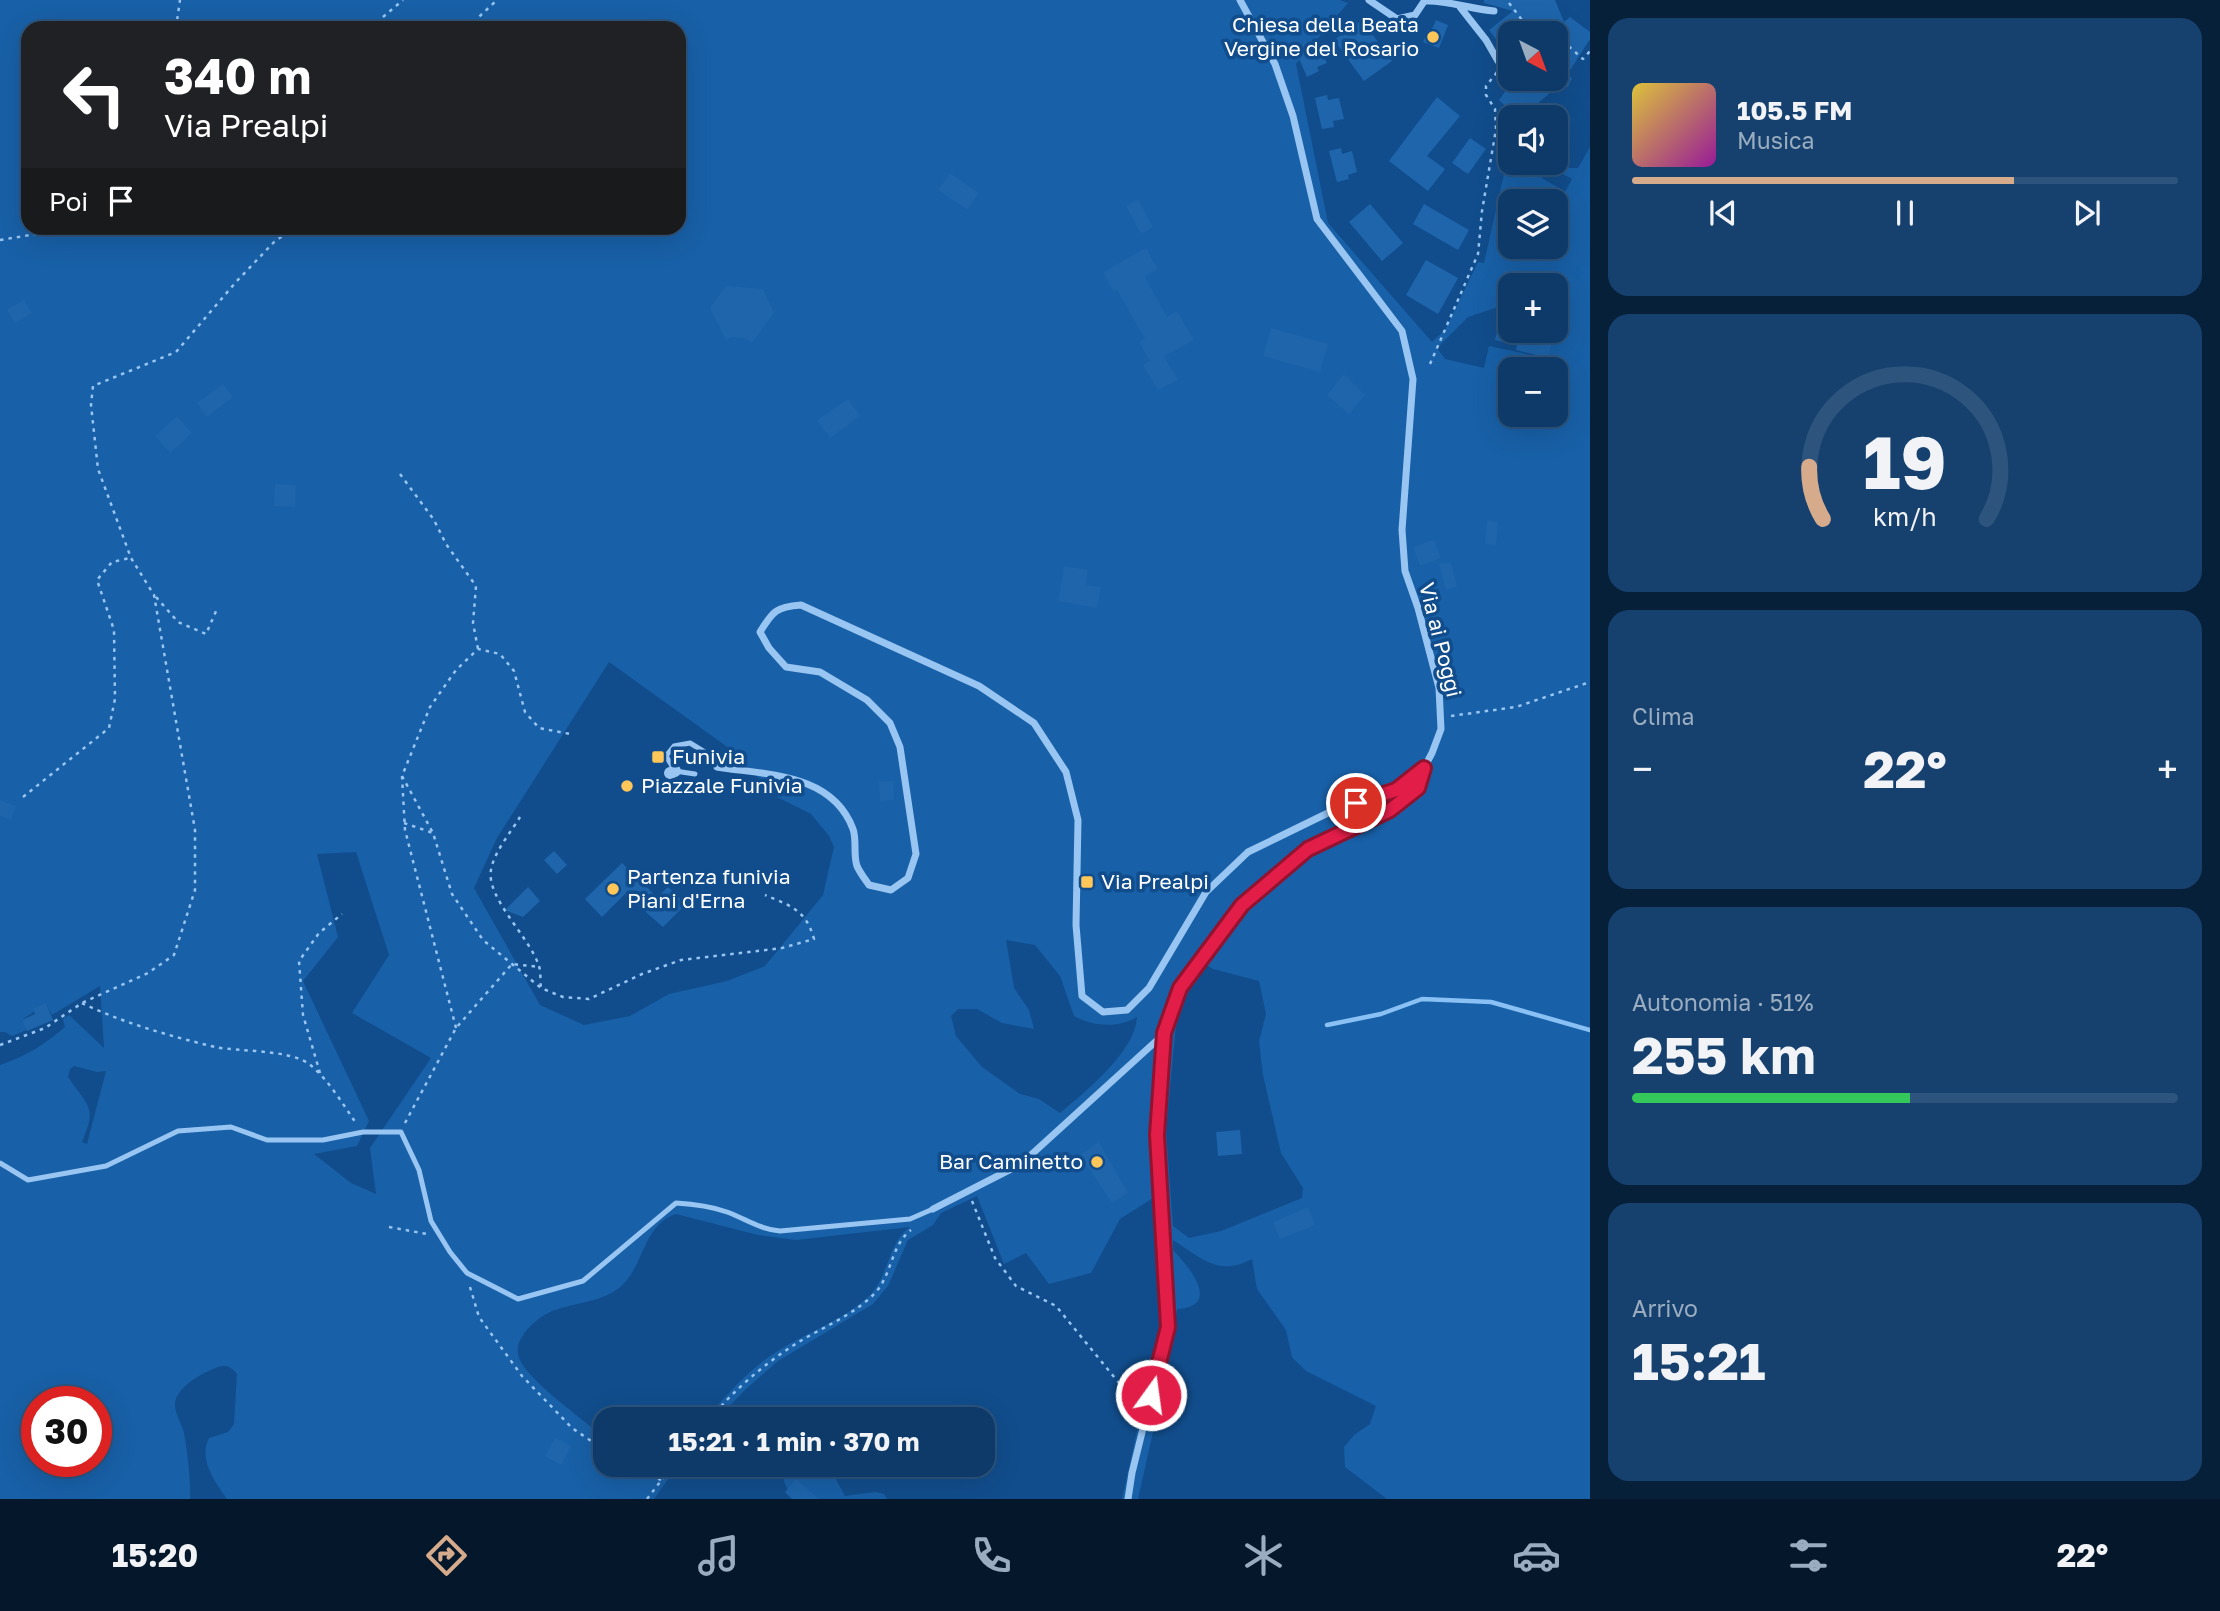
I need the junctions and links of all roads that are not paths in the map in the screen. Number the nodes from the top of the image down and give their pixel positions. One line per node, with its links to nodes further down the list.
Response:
1 (1240, 0): 8 (street, Via ai Poggi)
2 (1368, 0): 3 (street)
3 (1425, 0): 4 (street)
4 (1460, 7): 5 (street); 6 (street)
5 (1494, 11)
6 (1497, 61)
7 (717, 767): 8 (street); 9 (lane)
8 (1424, 768): 10 (street, Via ai Poggi)
9 (695, 774)
10 (1164, 1033): 12 (street); 13 (street, Via ai Poggi)
11 (0, 1163): 12 (lane)
12 (933, 1209)
13 (1128, 1499)

